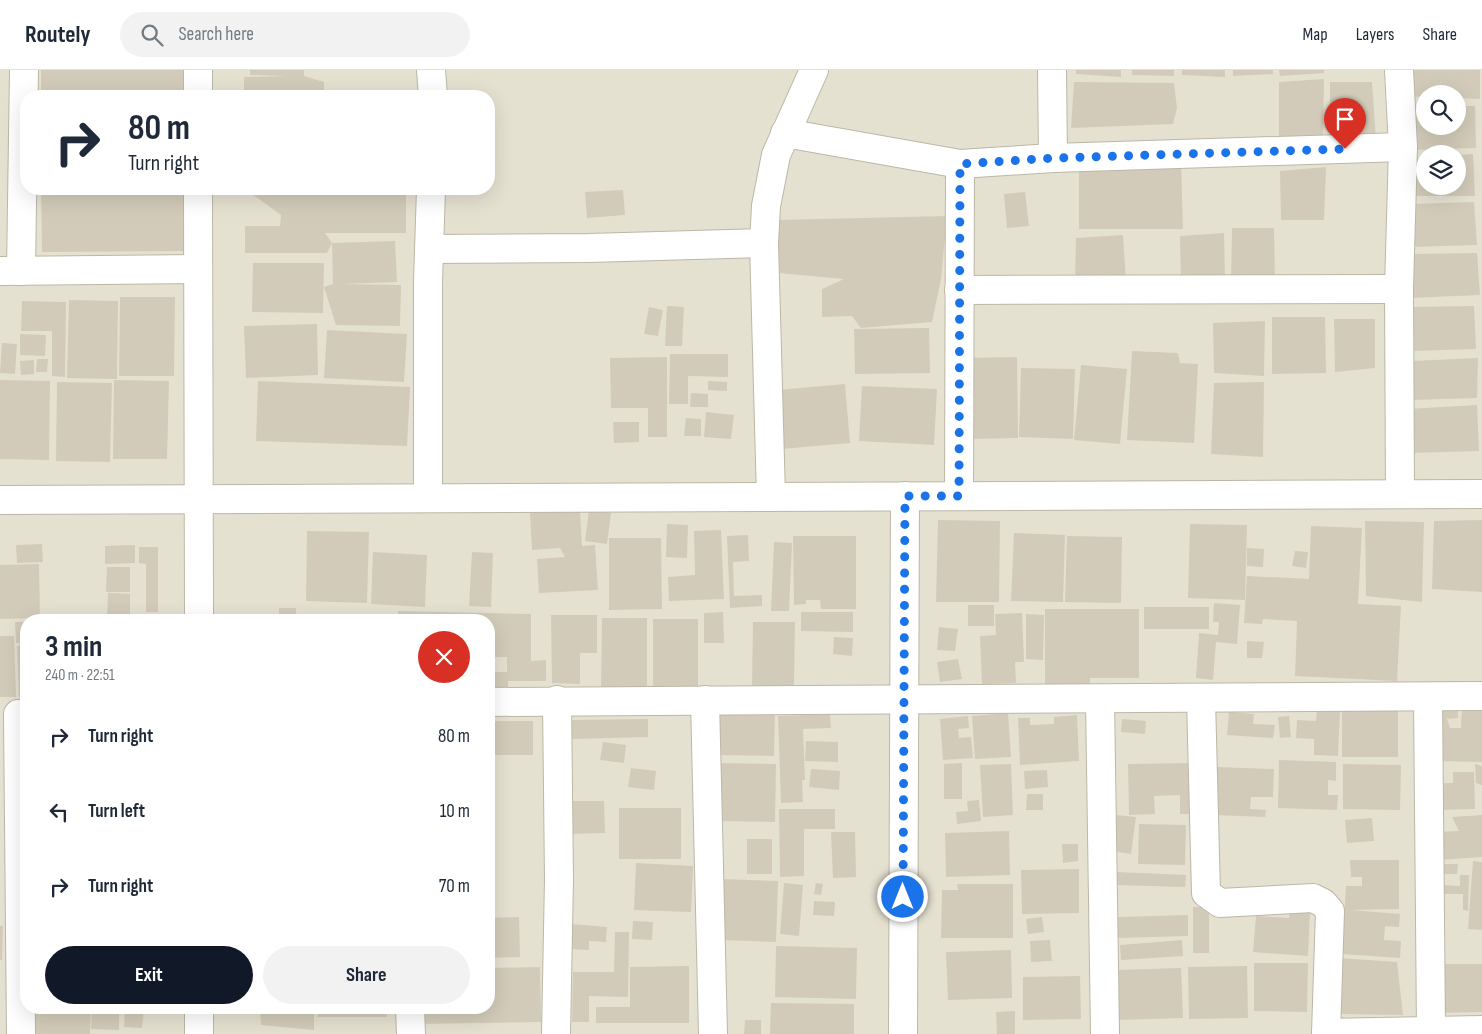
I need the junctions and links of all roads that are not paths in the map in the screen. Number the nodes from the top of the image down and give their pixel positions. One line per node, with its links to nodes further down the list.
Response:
1 (24, 70): 7 (street)
2 (198, 70): 8 (street)
3 (431, 70): 9 (street)
4 (814, 70): 11 (street)
5 (1052, 70): 13 (street)
6 (1398, 70): 12 (street)
7 (23, 90)
8 (198, 90)
9 (433, 90)
10 (20, 127): 20 (street)
11 (785, 134): 14 (street); 17 (street)
12 (1403, 147): 13 (street); 21 (street)
13 (1054, 158): 14 (street)
14 (960, 164): 22 (street)
15 (198, 195): 19 (street)
16 (431, 195): 18 (street)
17 (764, 243): 18 (street); 27 (street)
18 (429, 249): 28 (street)
19 (198, 269): 20 (street); 29 (street)
20 (10, 271)
21 (1399, 288): 22 (street); 23 (street)
22 (959, 290): 26 (street)
23 (1400, 494): 24 (street); 26 (street)
24 (1482, 494)
25 (905, 496): 26 (street); 27 (street); 38 (street)
26 (959, 496)
27 (771, 497): 28 (street)
28 (428, 498): 29 (street)
29 (199, 499): 30 (street); 31 (street)
30 (0, 500)
31 (199, 614)
32 (1482, 696): 33 (street)
33 (1428, 697): 35 (street); 46 (street)
34 (1100, 699): 35 (street); 38 (street); 54 (street)
35 (1201, 699): 47 (street)
36 (557, 700): 37 (street); 39 (street); 51 (street)
37 (705, 700): 38 (street); 52 (street)
38 (903, 701): 53 (street)
39 (495, 702)
40 (15, 713): 41 (street)
41 (20, 980)
42 (21, 1014): 48 (street)
43 (199, 1014): 49 (street)
44 (410, 1014): 50 (street)
45 (1482, 1030): 46 (street)
46 (1431, 1031): 47 (street)
47 (1326, 1033)
48 (21, 1034)
49 (199, 1034)
50 (411, 1034)
51 (556, 1034)
52 (713, 1034)
53 (903, 1034)
54 (1106, 1034)

